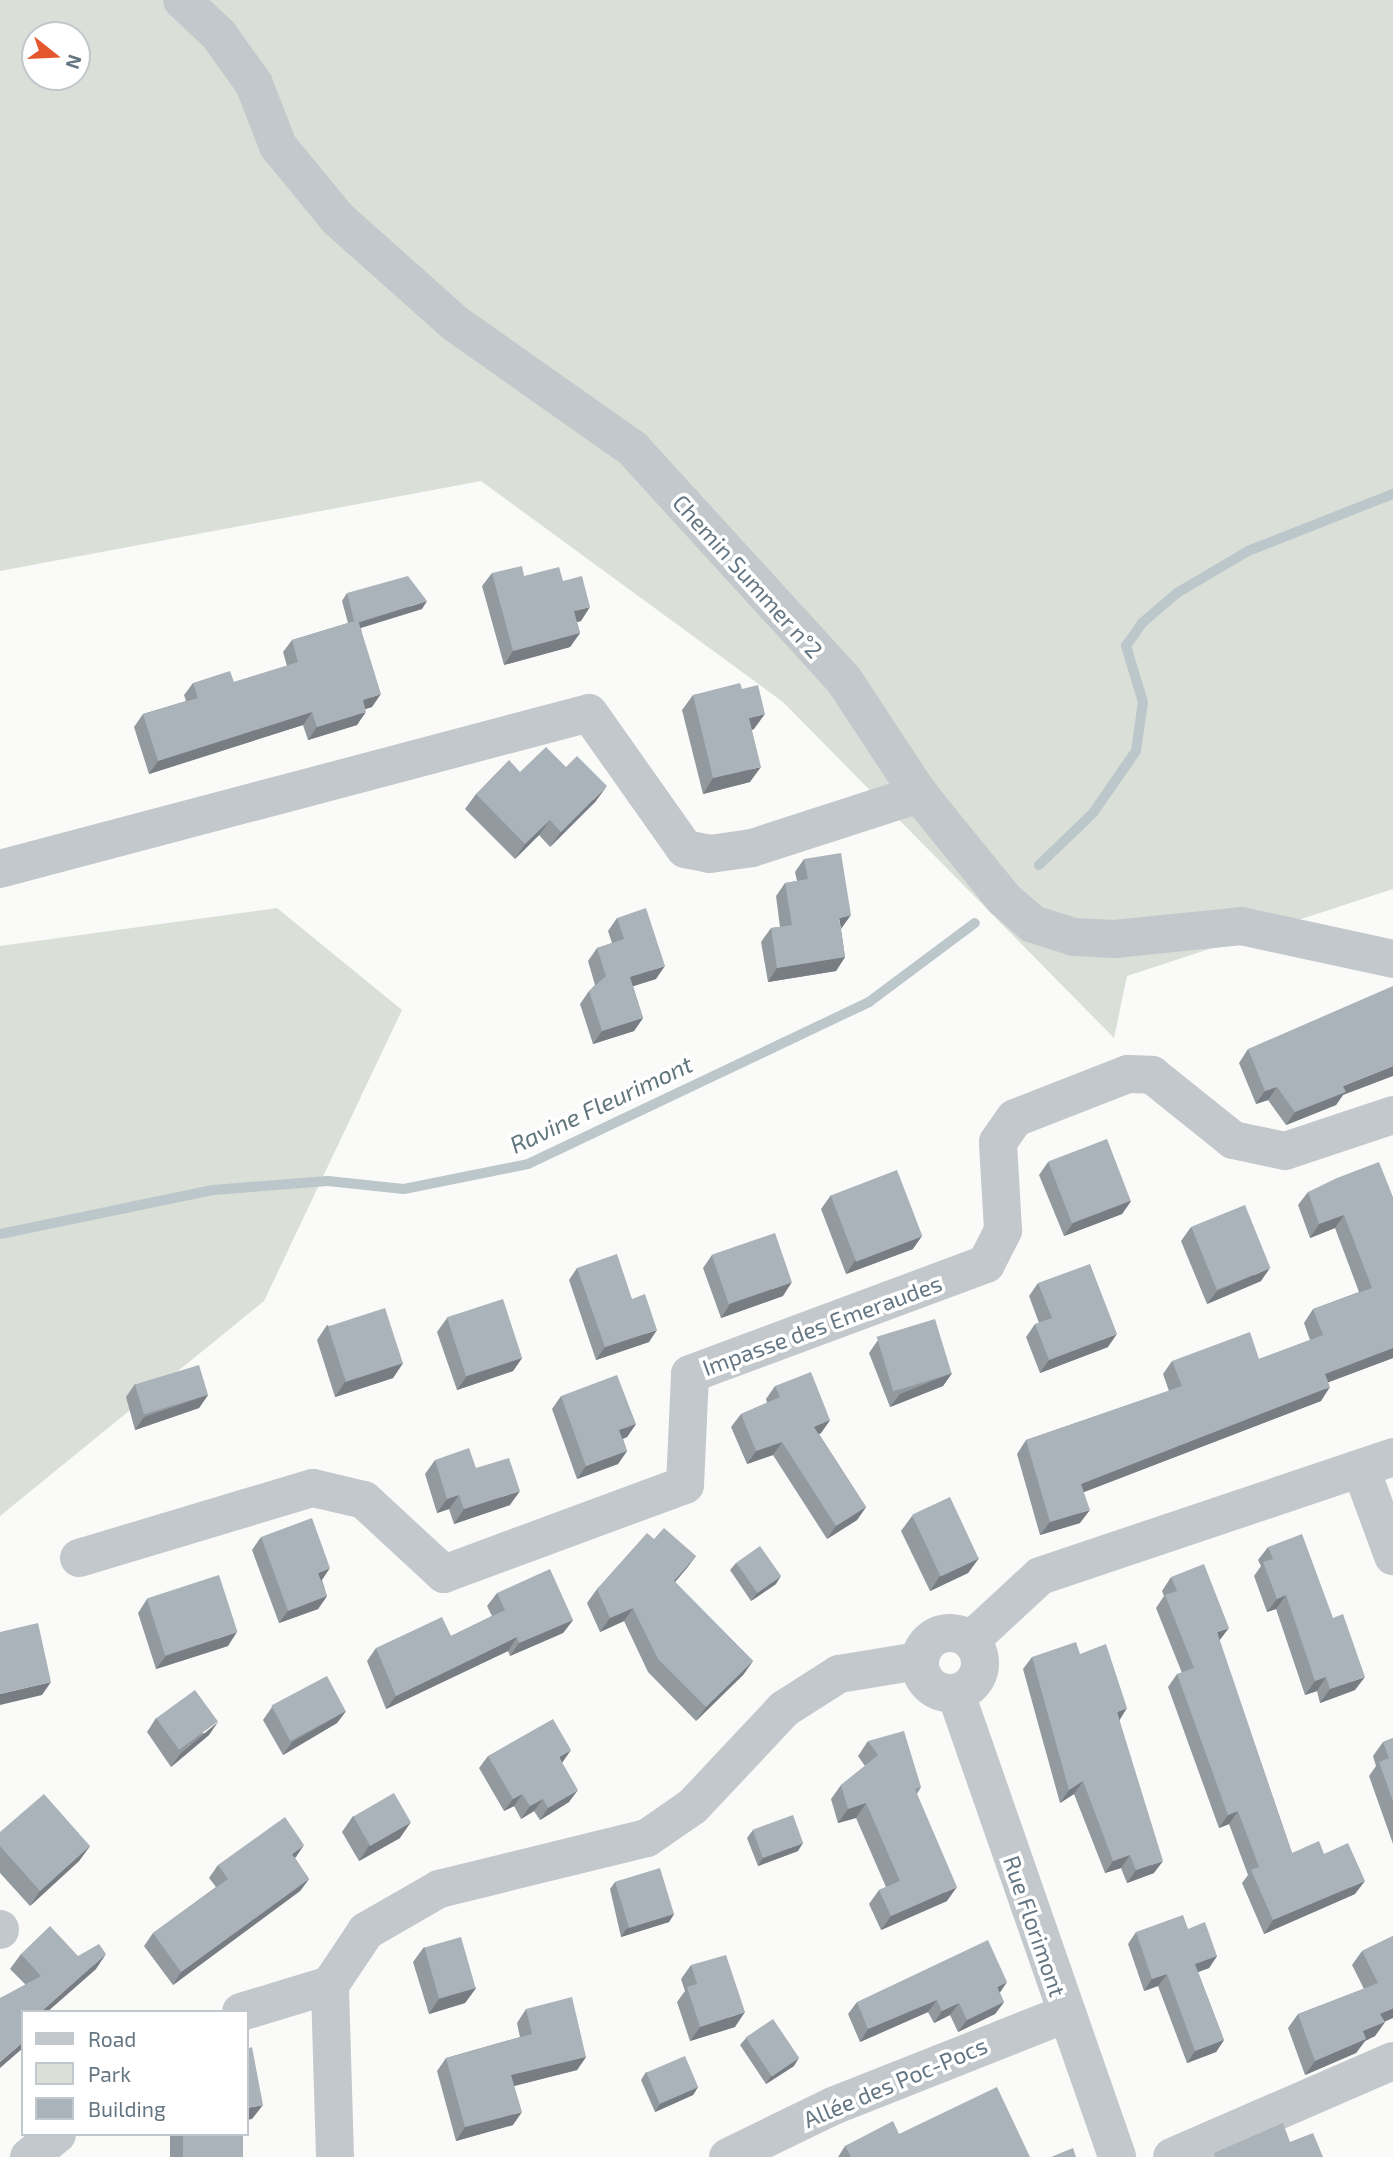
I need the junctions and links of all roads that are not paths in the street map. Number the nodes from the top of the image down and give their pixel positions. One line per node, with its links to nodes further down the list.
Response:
1 (182, 0): 2 (street, Chemin Summer n°2)
2 (919, 794): 3 (street); 4 (street, Chemin Summer n°2)
3 (0, 869)
4 (1393, 959)
5 (1393, 1115): 8 (street, Impasse des Emeraudes)
6 (1377, 1463): 7 (street); 9 (street)
7 (1393, 1556)
8 (79, 1558)
9 (971, 1640): 10 (street); 11 (street)
10 (918, 1661): 11 (street); 12 (street)
11 (956, 1694): 14 (street, Rue Florimont)
12 (330, 1984): 13 (street); 18 (street)
13 (247, 2010)
14 (1065, 2014): 19 (street, Allée des Poc-Pocs); 20 (street, Rue Florimont)
15 (1393, 2061): 21 (street)
16 (55, 2136): 17 (street)
17 (29, 2157)
18 (335, 2157)
19 (728, 2157)
20 (1117, 2157)
21 (1172, 2157)

